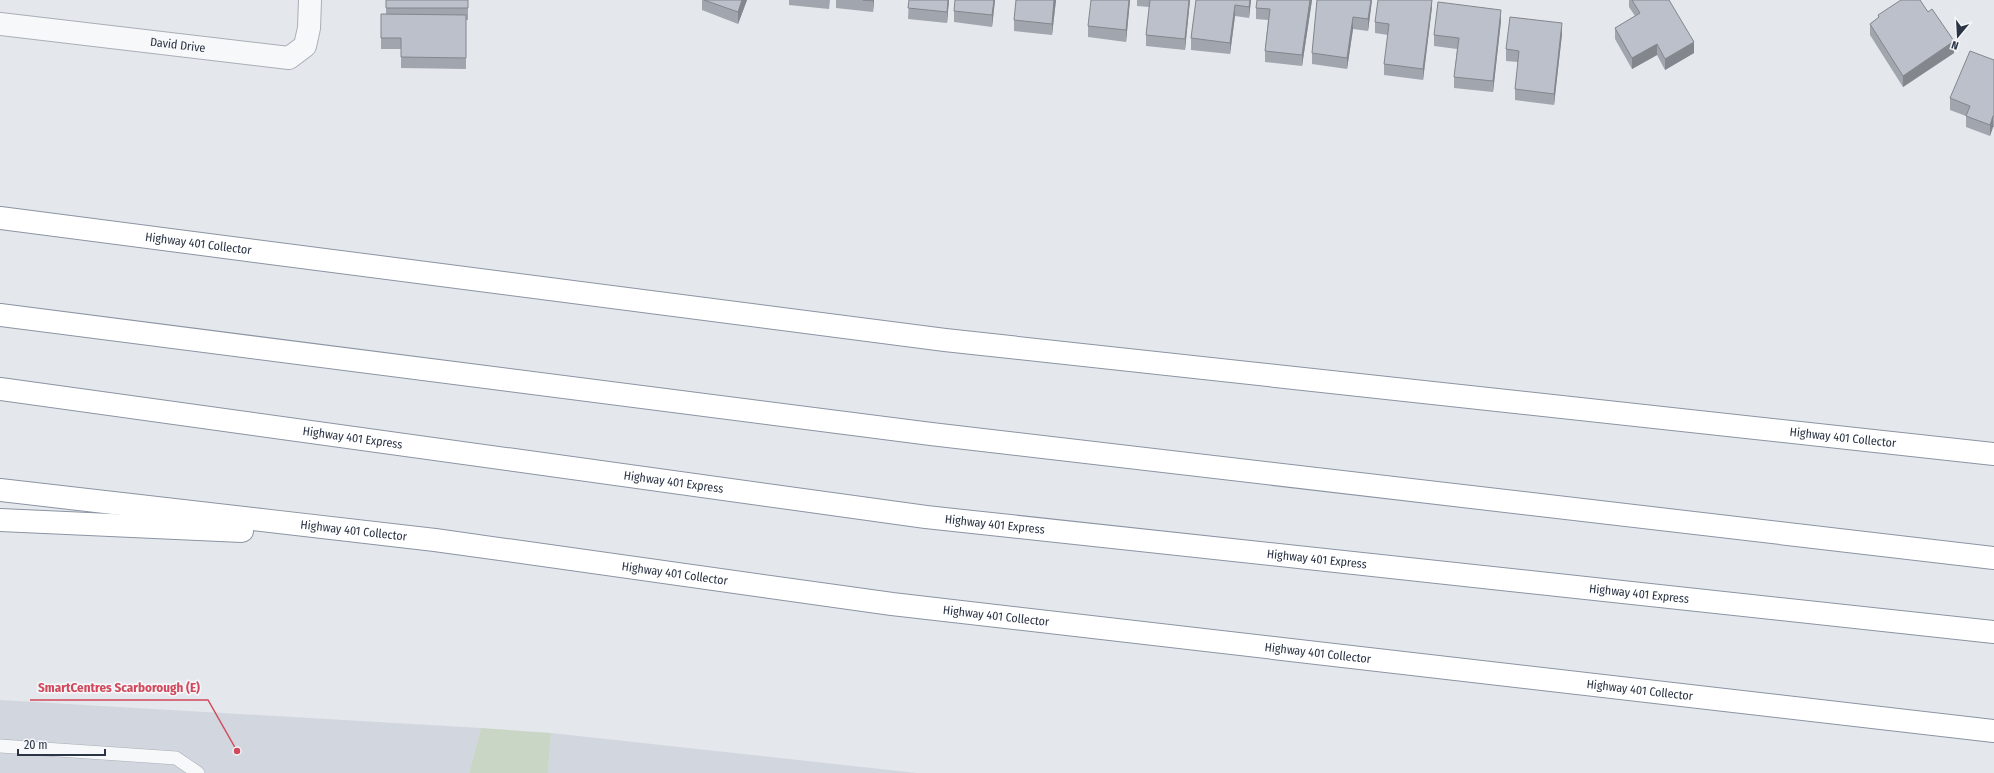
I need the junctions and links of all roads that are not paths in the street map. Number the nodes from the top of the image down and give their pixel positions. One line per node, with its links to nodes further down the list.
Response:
1 (310, 0): 2 (street, David Drive)
2 (0, 24)
3 (0, 218): 6 (highway, Highway 401 Collector)
4 (0, 315): 10 (highway)
5 (0, 389): 11 (highway, Highway 401 Express)
6 (1994, 454)
7 (0, 490): 9 (highway, Highway 401 Collector)
8 (0, 520): 9 (highway)
9 (434, 540): 12 (highway, Highway 401 Collector)
10 (1994, 558)
11 (1994, 632)
12 (1994, 731)
13 (0, 746): 14 (lane)
14 (198, 773)

